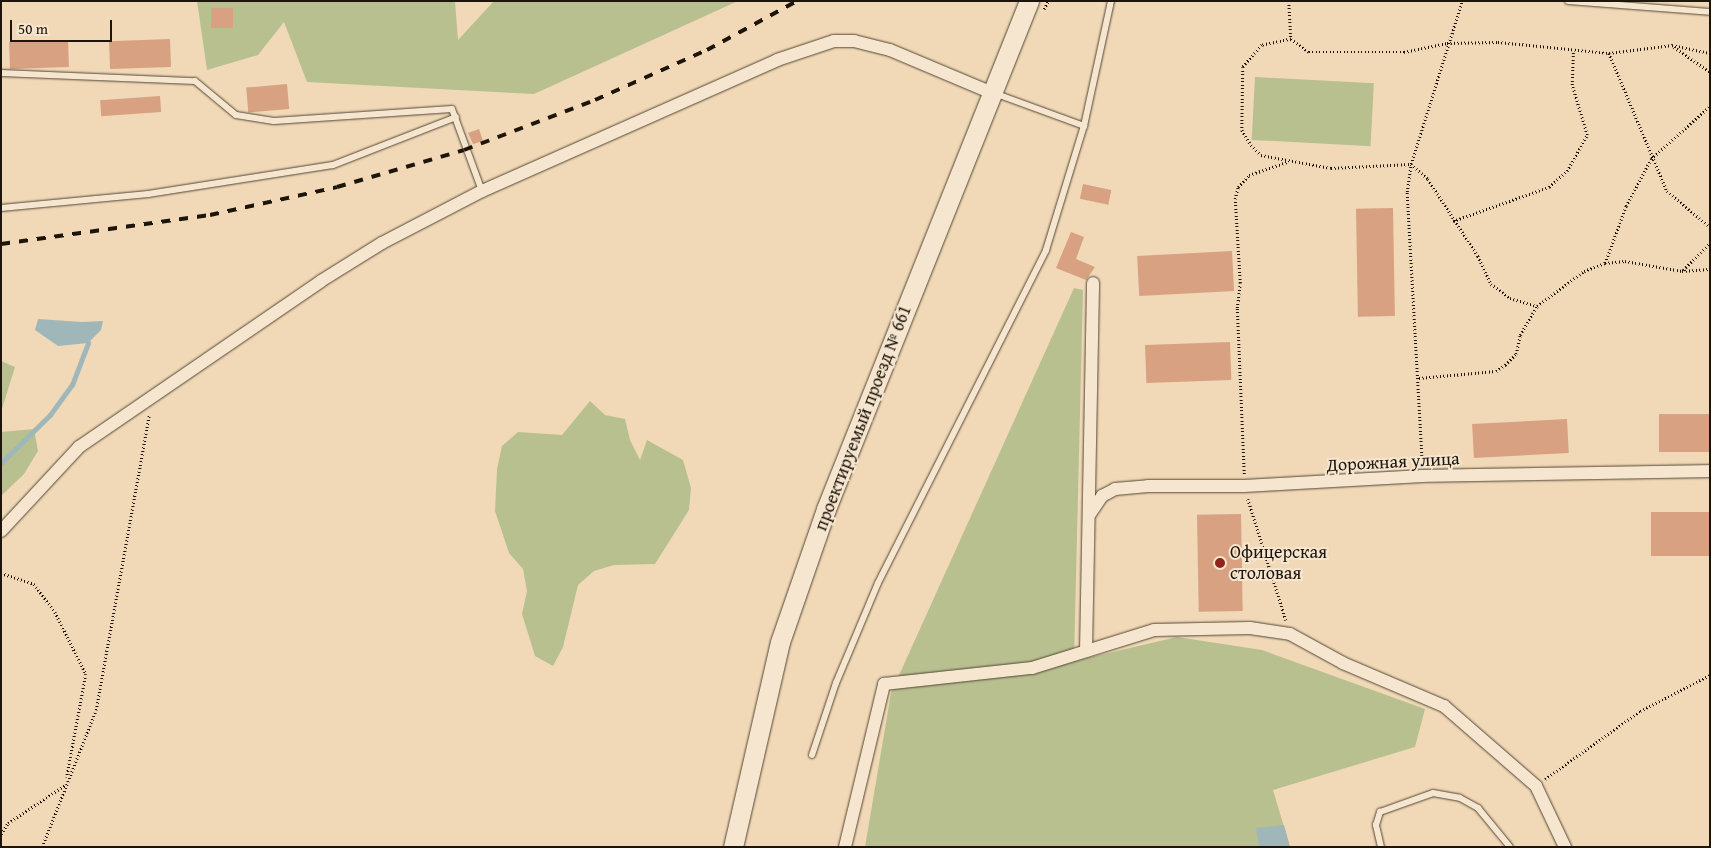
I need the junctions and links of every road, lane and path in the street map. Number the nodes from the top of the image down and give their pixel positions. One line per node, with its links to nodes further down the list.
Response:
1 (1029, 1): 15 (main road, проектируемый проезд № 661)
2 (1111, 1): 18 (lane)
3 (1289, 1): 7 (path)
4 (1462, 1): 8 (path)
5 (1568, 1): 6 (lane)
6 (1710, 12)
7 (1291, 40): 8 (path); 20 (path)
8 (1447, 43): 10 (path); 21 (path)
9 (1672, 45): 11 (path); 12 (path); 13 (path)
10 (1573, 50): 11 (path); 24 (path)
11 (1609, 53): 19 (path)
12 (1710, 53)
13 (1710, 72)
14 (1, 73): 17 (lane)
15 (990, 92): 18 (lane); 22 (street); 48 (main road, проектируемый проезд № 661)
16 (1710, 106): 19 (path)
17 (456, 117): 22 (lane); 23 (lane)
18 (1084, 126): 43 (lane)
19 (1651, 159): 25 (path); 27 (path)
20 (1289, 162): 21 (path); 36 (path)
21 (1411, 164): 24 (path); 32 (path)
22 (482, 190): 33 (street)
23 (1, 208)
24 (1453, 221): 31 (path)
25 (1710, 227)
26 (1710, 244): 29 (path)
27 (1605, 263): 29 (path); 31 (path)
28 (1710, 269): 29 (path)
29 (1682, 271)
30 (1093, 283): 37 (street)
31 (1537, 306): 32 (path)
32 (1419, 378): 35 (path)
33 (152, 399): 38 (street); 44 (path)
34 (1710, 471): 35 (street, Дорожная улица)
35 (1423, 476): 36 (street, Дорожная улица)
36 (1244, 486): 37 (street, Дорожная улица); 40 (path)
37 (1090, 514): 41 (street)
38 (1, 531)
39 (1, 573): 44 (path)
40 (1290, 634): 41 (street); 45 (street)
41 (1086, 651): 49 (street)
42 (1710, 675): 45 (path)
43 (812, 755)
44 (66, 784): 46 (path); 47 (path)
45 (1536, 786): 52 (street)
46 (1, 834)
47 (42, 847)
48 (733, 847)
49 (845, 847)
50 (1381, 847): 51 (lane)
51 (1510, 847)
52 (1564, 847)

